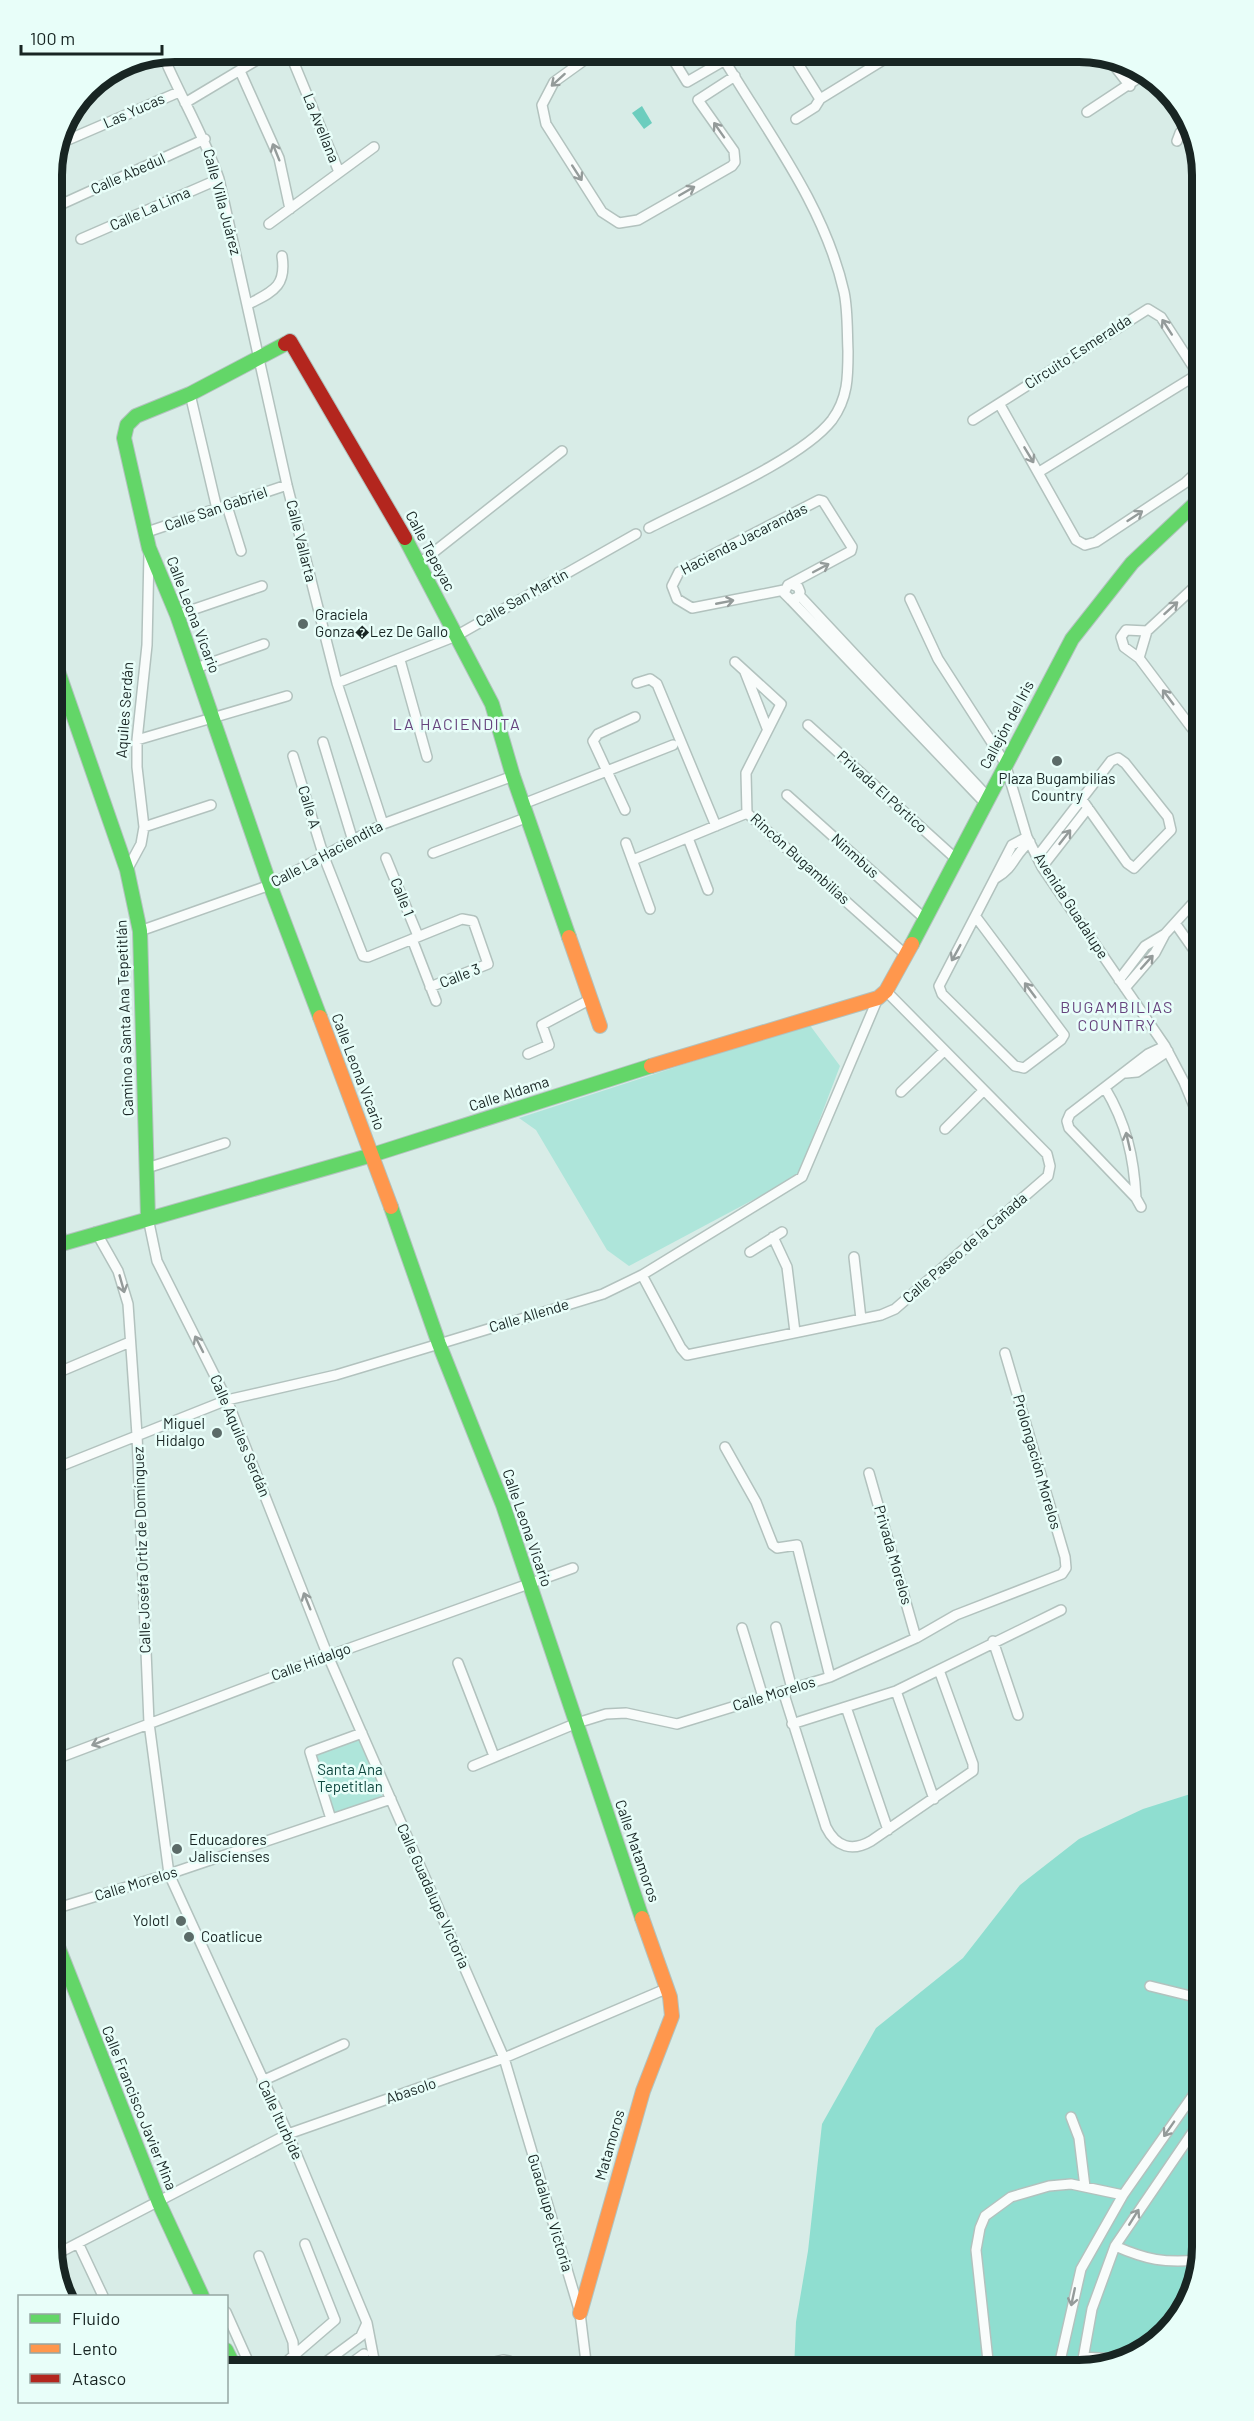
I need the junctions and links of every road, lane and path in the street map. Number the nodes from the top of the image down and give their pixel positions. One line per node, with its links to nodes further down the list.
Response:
1 (166, 62): 15 (street, Calle Villa Juárez)
2 (254, 62): 11 (street)
3 (294, 62): 25 (street, La Avellana)
4 (582, 62): 12 (street, one-way to 12)
5 (675, 62): 6 (street)
6 (714, 62)
7 (726, 62): 12 (street)
8 (797, 62): 16 (street)
9 (880, 62): 16 (street)
10 (1115, 67): 14 (street)
11 (240, 71): 17 (street); 28 (street, one-way to 11)
12 (735, 76): 46 (street)
13 (1139, 79): 14 (street)
14 (1130, 86): 18 (street)
15 (178, 92): 17 (street, Calle Villa Juárez); 22 (street, Las Yucas)
16 (820, 99): 19 (street)
17 (185, 103): 21 (street, Calle Villa Juárez)
18 (1087, 112)
19 (796, 119)
20 (1184, 130): 23 (street)
21 (205, 139): 26 (street, Calle Villa Juárez); 27 (street, Calle Abedul)
22 (67, 140)
23 (1177, 141)
24 (374, 147): 25 (street, La Avellana)
25 (339, 172): 28 (street, La Avellana)
26 (219, 179): 30 (street, Calle La Lima); 32 (street, Calle Villa Juárez)
27 (62, 204)
28 (290, 209): 29 (street, La Avellana)
29 (269, 224)
30 (81, 239)
31 (282, 256): 32 (street)
32 (247, 305): 33 (street, Calle Villa Juárez)
33 (258, 359): 36 (street); 42 (street, Calle Vallarta); 51 (street, Calle Tepeyac)
34 (1192, 364): 37 (street, Circuito Esmeralda, one-way to 37)
35 (1192, 383): 40 (street, Circuito Esmeralda)
36 (190, 394): 45 (street); 47 (street, Calle Leona Vicario)
37 (999, 405): 38 (street, Circuito Esmeralda); 40 (street, one-way to 40)
38 (974, 420)
39 (562, 451): 51 (street)
40 (1039, 472): 41 (street, one-way to 41)
41 (1192, 476)
42 (287, 485): 43 (street, Calle San Gabriel); 67 (street, Calle Vallarta)
43 (227, 506): 45 (street, Calle San Gabriel); 50 (street)
44 (1192, 506): 80 (street, Callejón del Iris)
45 (217, 509): 47 (street, Calle San Gabriel)
46 (649, 528)
47 (144, 533): 49 (street, Calle Leona Vicario)
48 (636, 534): 59 (street, Calle San Martín)
49 (150, 548): 57 (street, Calle Leona Vicario); 75 (street, Aquiles Serdán)
50 (241, 551)
51 (420, 563): 59 (street, Calle Tepeyac)
52 (262, 586): 57 (street)
53 (788, 587): 53 (street, Hacienda Jacarandas, one-way to 53); 55 (street); 55 (street)
54 (1192, 589): 58 (street, one-way to 54)
55 (795, 597): 84 (street)
56 (910, 599): 80 (street, Avenida Guadalupe)
57 (177, 615): 64 (street, Calle Leona Vicario)
58 (1147, 631): 61 (street); 61 (street)
59 (456, 636): 62 (street, Calle San Martín); 82 (street, Calle Tepeyac)
60 (264, 644): 64 (street)
61 (1139, 658): 74 (street, one-way to 61)
62 (400, 660): 67 (street, Calle San Martín); 79 (street)
63 (735, 662): 65 (street, Rincón Bugambilias)
64 (196, 668): 71 (street, Calle Leona Vicario)
65 (744, 672): 73 (street); 73 (street, Rincón Bugambilias)
66 (62, 683): 104 (street, Camino a Santa Ana Tepetitlán)
67 (337, 683): 90 (street, Calle Vallarta)
68 (638, 683): 91 (street)
69 (287, 696): 71 (street)
70 (635, 717): 81 (street)
71 (214, 719): 75 (street); 105 (street, Calle Leona Vicario)
72 (808, 725): 101 (street, Privada El Pórtico)
73 (767, 728): 89 (street, Rincón Bugambilias)
74 (1192, 729)
75 (137, 740): 92 (street, Aquiles Serdán)
76 (323, 742): 95 (street)
77 (673, 745): 81 (street)
78 (293, 756): 98 (street, Calle A)
79 (427, 757)
80 (1005, 763): 84 (street, Callejón del Iris); 94 (street, Avenida Guadalupe)
81 (608, 772): 87 (street); 88 (street)
82 (513, 776): 88 (street, Calle Tepeyac); 90 (street, Calle La Haciendita)
83 (787, 795): 110 (street, Ninmbus)
84 (986, 800): 101 (street, Callejón del Iris)
85 (1085, 804): 85 (street); 99 (street); 103 (street, one-way to 85)
86 (211, 805): 92 (street)
87 (625, 810)
88 (526, 811): 97 (street); 119 (street, Calle Tepeyac)
89 (747, 813): 91 (street); 115 (street, Rincón Bugambilias)
90 (383, 824): 95 (street, Calle La Haciendita)
91 (716, 826): 93 (street)
92 (144, 827): 104 (street, Aquiles Serdán)
93 (688, 838): 102 (street); 106 (street)
94 (1028, 839): 99 (street, Avenida Guadalupe); 109 (street)
95 (353, 842): 98 (street, Calle La Haciendita)
96 (626, 843): 102 (street)
97 (433, 853)
98 (324, 857): 105 (street, Calle La Haciendita); 113 (street, Calle A)
99 (1037, 857): 103 (street, Avenida Guadalupe)
100 (386, 858): 113 (street, Calle 1)
101 (955, 858): 110 (street, Callejón del Iris)
102 (633, 860): 108 (street)
103 (1042, 867): 116 (street, Avenida Guadalupe)
104 (127, 870): 112 (street, Camino a Santa Ana Tepetitlán)
105 (270, 885): 112 (street, Calle La Haciendita); 131 (street, Calle Leona Vicario)
106 (708, 890)
107 (1192, 904): 111 (street)
108 (650, 909)
109 (976, 917): 109 (street, one-way to 109)
110 (924, 918): 115 (street, Callejón del Iris)
111 (1175, 923): 114 (street); 116 (street)
112 (140, 931): 132 (street, Camino a Santa Ana Tepetitlán)
113 (415, 938): 117 (street, Calle 3); 117 (street, Calle 3)
114 (1192, 947)
115 (906, 955): 118 (street, Callejón del Iris)
116 (1122, 984): 122 (street, Avenida Guadalupe)
117 (430, 987): 120 (street, Calle 3)
118 (882, 995): 123 (street, Calle Paseo de la Cañada); 131 (street, Calle Aldama); 142 (street, Calle Allende)
119 (591, 999): 121 (street, Calle Tepeyac); 124 (street)
120 (436, 1001)
121 (600, 1026)
122 (1166, 1048): 125 (street); 128 (street, Avenida Guadalupe)
123 (944, 1051): 126 (street, Calle Paseo de la Cañada); 127 (street)
124 (528, 1054)
125 (1105, 1088): 133 (street, one-way to 125); 133 (street)
126 (983, 1091): 129 (street); 143 (street, Calle Paseo de la Cañada)
127 (901, 1092)
128 (1192, 1100)
129 (945, 1129)
130 (225, 1143): 132 (street)
131 (372, 1155): 135 (street, Calle Aldama); 146 (street, Calle Leona Vicario)
132 (147, 1168): 135 (street, Camino a Santa Ana Tepetitlán)
133 (1136, 1198): 134 (street)
134 (1141, 1207)
135 (148, 1218): 136 (street, Calle Aldama); 149 (street, Calle Aquiles Serdán, one-way to 135)
136 (96, 1232): 139 (street, Calle Aldama); 145 (street, Calle Joséfa Ortiz de Domínguez, one-way to 145)
137 (782, 1232): 138 (street)
138 (773, 1238): 140 (street); 144 (street)
139 (62, 1244)
140 (750, 1252)
141 (854, 1257): 143 (street)
142 (642, 1275): 144 (street, Calle Paseo de la Cañada); 146 (street, Calle Allende)
143 (861, 1319): 144 (street, Calle Paseo de la Cañada)
144 (795, 1332)
145 (130, 1342): 148 (street); 150 (street, Calle Joséfa Ortiz de Domínguez)
146 (439, 1344): 149 (street, Calle Allende); 156 (street, Calle Leona Vicario)
147 (1005, 1353): 155 (street, Prolongación Morelos)
148 (62, 1371)
149 (227, 1400): 150 (street, Calle Allende); 162 (street, Calle Aquiles Serdán, one-way to 149)
150 (137, 1435): 152 (street, Calle Allende); 171 (street, Calle Joséfa Ortiz de Domínguez)
151 (725, 1447): 165 (street)
152 (62, 1466)
153 (869, 1473): 160 (street, Privada Morelos)
154 (573, 1568): 156 (street, Calle Hidalgo)
155 (1065, 1571): 160 (street, Calle Morelos)
156 (530, 1584): 162 (street, Calle Hidalgo); 172 (street, Calle Leona Vicario)
157 (1060, 1610): 161 (street)
158 (776, 1627): 166 (street)
159 (741, 1628): 168 (street)
160 (916, 1638): 165 (street, Calle Morelos)
161 (993, 1641): 164 (street); 170 (street)
162 (328, 1656): 171 (street, Calle Hidalgo); 174 (street, Calle Guadalupe Victoria)
163 (458, 1663): 175 (street)
164 (939, 1670): 167 (street); 179 (street)
165 (830, 1677): 166 (street, Calle Morelos)
166 (788, 1690): 168 (street, Calle Morelos); 173 (street)
167 (896, 1691): 169 (street); 179 (street)
168 (764, 1697): 172 (street, Calle Morelos)
169 (846, 1707): 173 (street); 181 (street)
170 (1018, 1715)
171 (148, 1723): 176 (street, Calle Hidalgo, one-way to 176); 182 (street, Calle Joséfa Ortiz de Domínguez)
172 (577, 1723): 175 (street, Calle Morelos); 186 (street, Calle Matamoros)
173 (792, 1724): 181 (street)
174 (362, 1733): 178 (street, Calle Guadalupe Victoria); 180 (street)
175 (494, 1756): 177 (street, Calle Morelos)
176 (62, 1757)
177 (473, 1766)
178 (391, 1799): 180 (street, Calle Morelos); 189 (street, Calle Guadalupe Victoria)
179 (934, 1799): 181 (street)
180 (331, 1819): 182 (street, Calle Morelos)
181 (888, 1830)
182 (169, 1874): 183 (street, Calle Morelos); 190 (street, Calle Iturbide)
183 (62, 1907)
184 (62, 1957): 197 (street, Calle Francisco Javier Mina)
185 (1150, 1986): 187 (street)
186 (668, 1988): 189 (street, Abasolo); 206 (street, Matamoros)
187 (1192, 1996)
188 (344, 2044): 190 (street)
189 (504, 2058): 194 (street, Abasolo); 206 (street, Guadalupe Victoria)
190 (262, 2081): 194 (street, Calle Iturbide)
191 (1192, 2097): 196 (street, one-way to 196)
192 (1071, 2117): 195 (street)
193 (1192, 2133): 200 (street, one-way to 193)
194 (288, 2134): 197 (street, Abasolo); 208 (street, Calle Iturbide)
195 (1085, 2187): 196 (street); 218 (street)
196 (1123, 2195): 219 (street, one-way to 219)
197 (159, 2203): 198 (street, Abasolo); 205 (street, Calle Francisco Javier Mina)
198 (78, 2243): 201 (street, Abasolo); 204 (street)
199 (305, 2244): 211 (street)
200 (1115, 2246): 203 (street); 210 (street)
201 (62, 2251)
202 (259, 2256): 211 (street)
203 (1191, 2260)
204 (103, 2295)
205 (202, 2295)
206 (580, 2313): 217 (street, Guadalupe Victoria)
207 (228, 2316): 213 (street)
208 (367, 2323): 214 (street); 216 (street, Calle Iturbide)
209 (364, 2354): 215 (street)
210 (1084, 2357): 212 (street)
211 (294, 2358)
212 (1098, 2358)
213 (247, 2359)
214 (330, 2359)
215 (357, 2359)
216 (374, 2359)
217 (586, 2359)
218 (988, 2360)
219 (1060, 2360)

